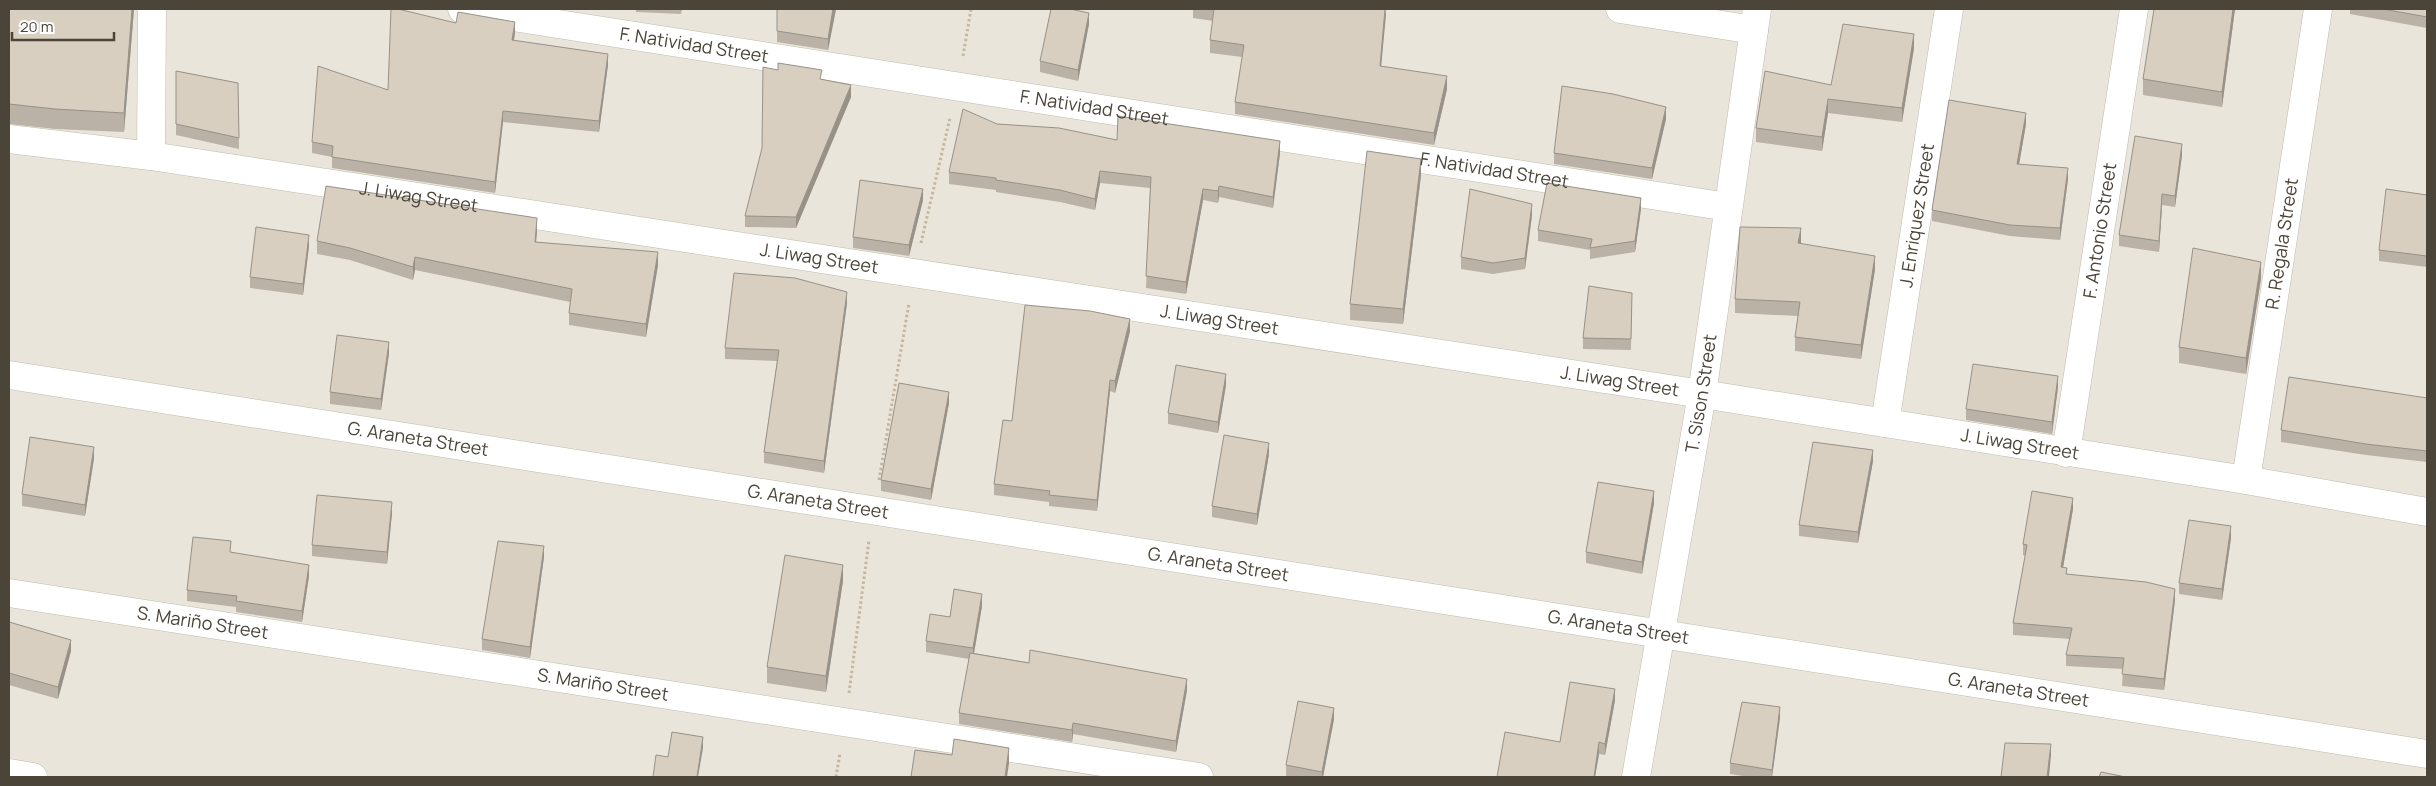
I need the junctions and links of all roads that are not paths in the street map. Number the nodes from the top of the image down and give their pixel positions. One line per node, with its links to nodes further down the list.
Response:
1 (152, 9): 9 (street)
2 (462, 9): 10 (street, F. Natividad Street)
3 (1620, 9): 7 (street)
4 (1949, 9): 13 (street, J. Enriquez Street)
5 (2134, 9): 14 (street, F. Antonio Street)
6 (2318, 9): 15 (street, R. Regala Street)
7 (1755, 19): 10 (street, T. Sison Street)
8 (9, 139): 9 (street, J. Liwag Street)
9 (151, 156): 12 (street, J. Liwag Street)
10 (1728, 207): 12 (street, T. Sison Street)
11 (9, 374): 18 (street, G. Araneta Street)
12 (1702, 394): 13 (street, J. Liwag Street); 18 (street, T. Sison Street)
13 (1884, 423): 14 (street, J. Liwag Street)
14 (2066, 453): 15 (street, J. Liwag Street)
15 (2246, 480): 16 (street, J. Liwag Street)
16 (2427, 512)
17 (9, 592): 22 (street, S. Mariño Street)
18 (1663, 632): 19 (street, G. Araneta Street); 23 (street, T. Sison Street)
19 (2427, 754)
20 (9, 774): 21 (street)
21 (33, 777)
22 (1199, 777)
23 (1636, 777)

